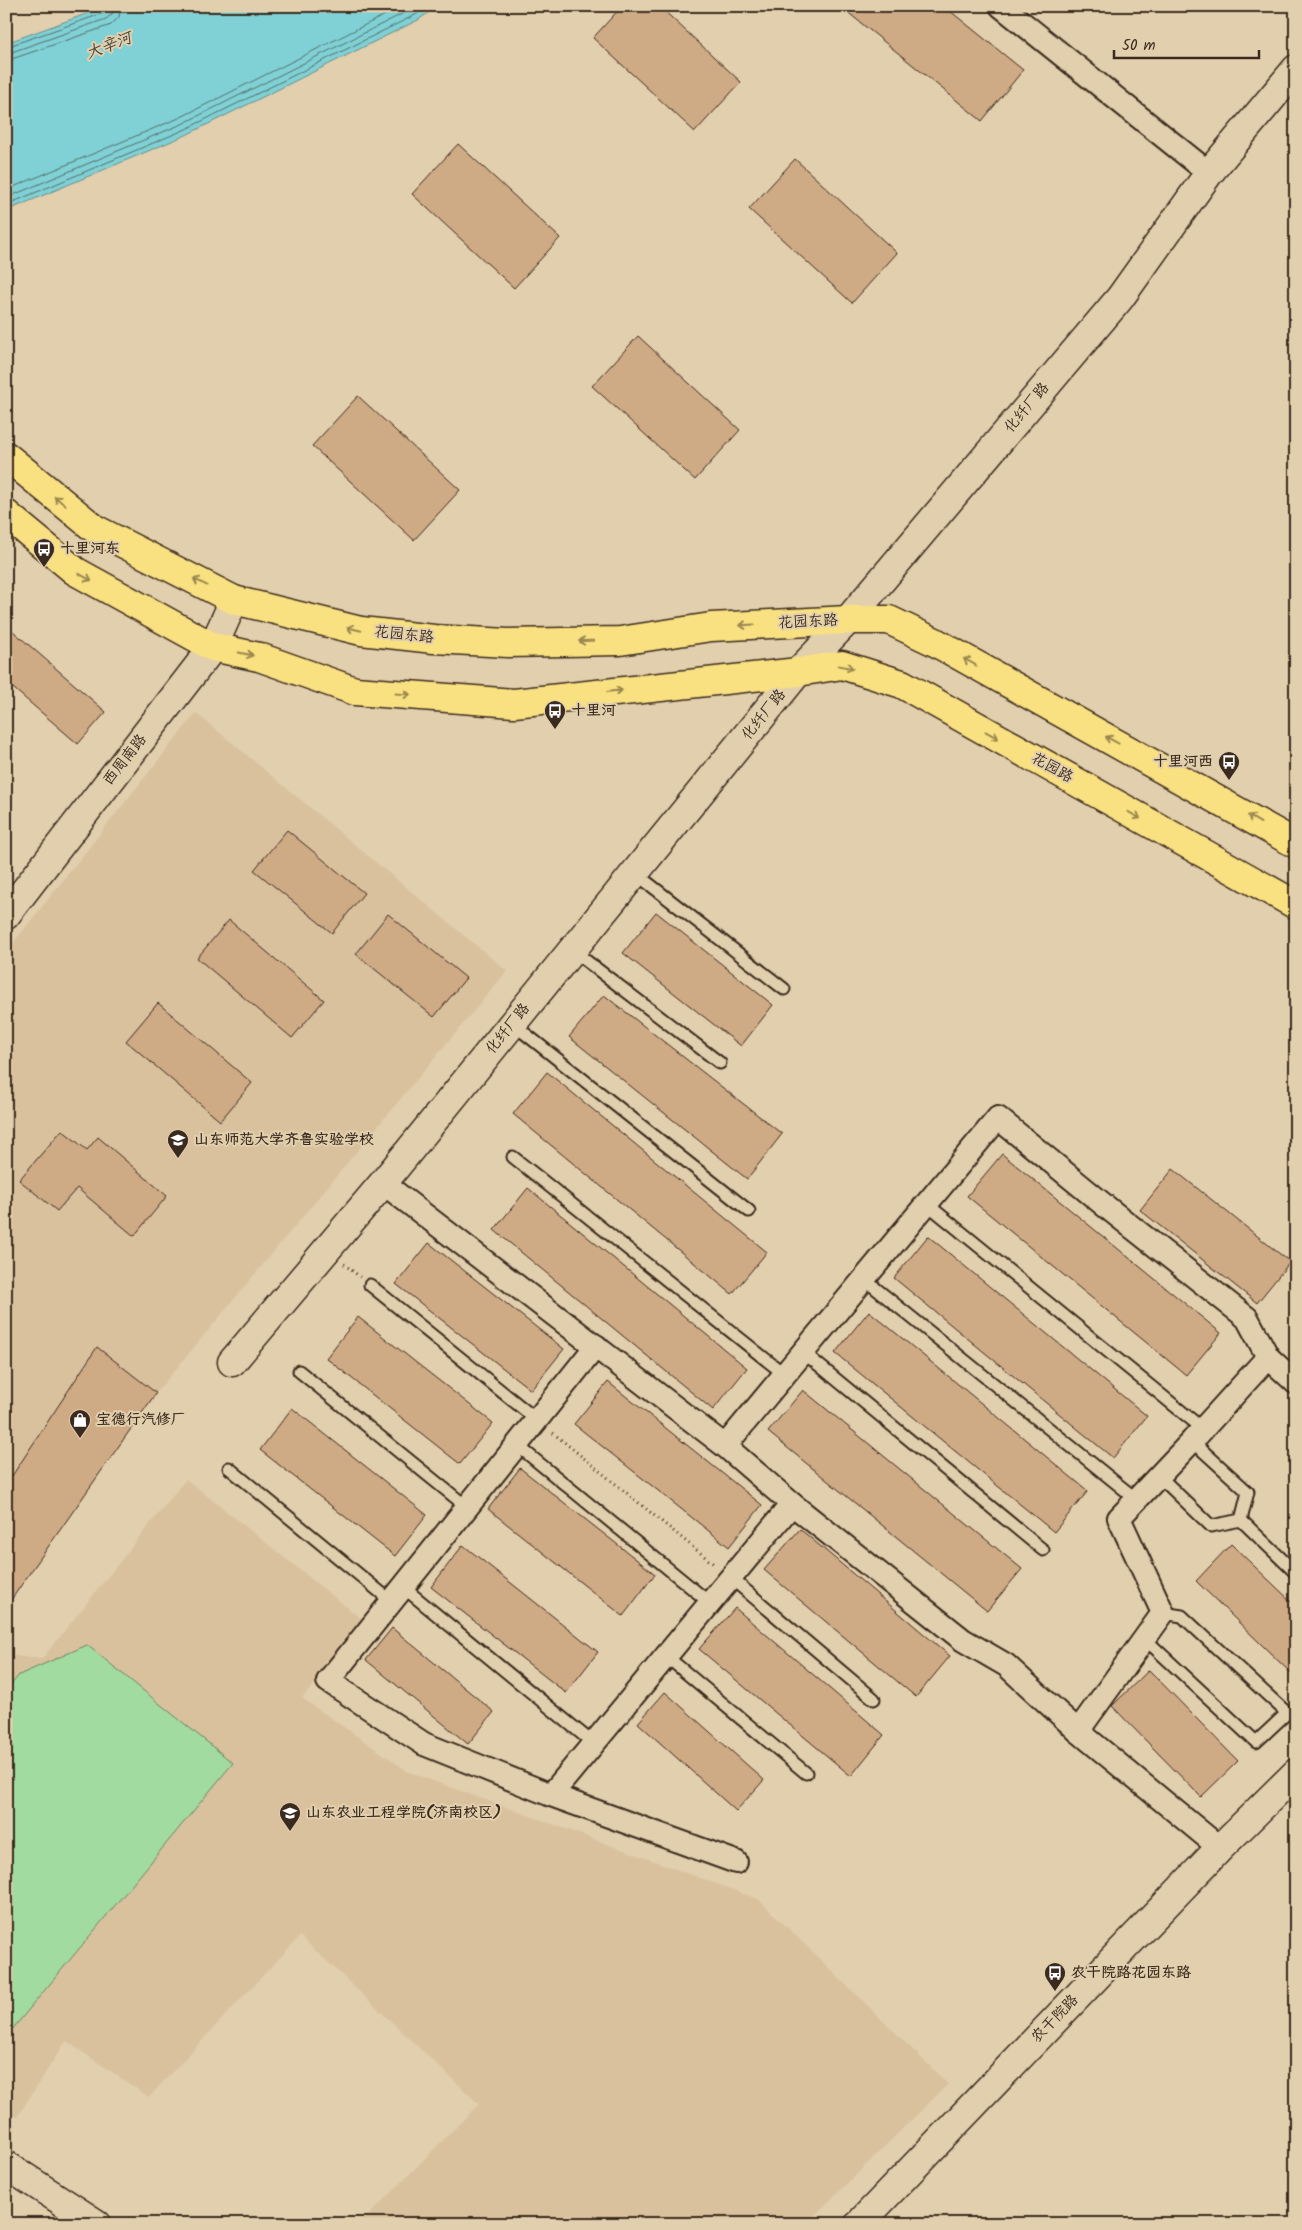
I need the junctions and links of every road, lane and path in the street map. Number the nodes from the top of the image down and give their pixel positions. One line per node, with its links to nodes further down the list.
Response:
1 (1001, 6): 3 (street)
2 (1296, 69): 3 (street, 化纤厂路)
3 (1209, 172): 7 (street, 化纤厂路)
4 (6, 456): 6 (main road, 花园东路, one-way to 4)
5 (6, 514): 8 (main road, one-way to 8)
6 (234, 600): 7 (main road, 花园东路, one-way to 6); 8 (street, 西周南路)
7 (848, 620): 9 (street, 化纤厂路); 10 (main road, one-way to 7)
8 (213, 647): 9 (main road, one-way to 9); 13 (street, 西周南路)
9 (798, 672): 11 (street, 化纤厂路); 12 (main road, 花园路, one-way to 12)
10 (1296, 844)
11 (635, 873): 14 (street, 化纤厂路); 15 (lane)
12 (1296, 905)
13 (6, 915)
14 (572, 950): 16 (street, 化纤厂路); 17 (lane)
15 (784, 989)
16 (512, 1024): 19 (street, 化纤厂路); 21 (lane)
17 (720, 1063)
18 (513, 1158): 30 (lane)
19 (383, 1182): 22 (street, 化纤厂路); 25 (street)
20 (927, 1204): 23 (street); 27 (street); 33 (lane)
21 (749, 1211)
22 (327, 1250): 24 (path); 28 (street, 化纤厂路)
23 (864, 1279): 26 (street); 38 (lane)
24 (370, 1285): 32 (lane)
25 (596, 1346): 32 (street); 35 (street)
26 (803, 1352): 30 (street); 42 (lane)
27 (1268, 1356): 31 (street); 33 (street)
28 (232, 1362)
29 (299, 1371): 40 (lane)
30 (784, 1374): 35 (street)
31 (1296, 1383)
32 (537, 1420): 34 (street); 44 (path)
33 (1197, 1435): 37 (street); 41 (lane)
34 (517, 1445): 40 (street); 46 (lane)
35 (725, 1446): 39 (street)
36 (229, 1468): 45 (lane)
37 (1159, 1476): 38 (street); 41 (lane)
38 (1136, 1499): 47 (street)
39 (792, 1504): 44 (street); 51 (street)
40 (467, 1507): 45 (street)
41 (1241, 1520): 43 (lane)
42 (1043, 1550)
43 (1296, 1573)
44 (731, 1578): 46 (street); 50 (lane)
45 (397, 1594): 52 (lane); 55 (street)
46 (710, 1603): 49 (street)
47 (1163, 1613): 48 (street); 48 (lane)
48 (1145, 1639): 51 (street)
49 (666, 1656): 52 (street); 53 (lane)
50 (874, 1699)
51 (1078, 1731): 56 (street)
52 (593, 1743): 55 (street)
53 (806, 1773)
54 (1296, 1773): 56 (street, 农干院路)
55 (551, 1795): 57 (street)
56 (1220, 1848): 60 (street, 农干院路)
57 (736, 1862)
58 (8, 2170): 59 (street)
59 (97, 2224)
60 (859, 2224)

